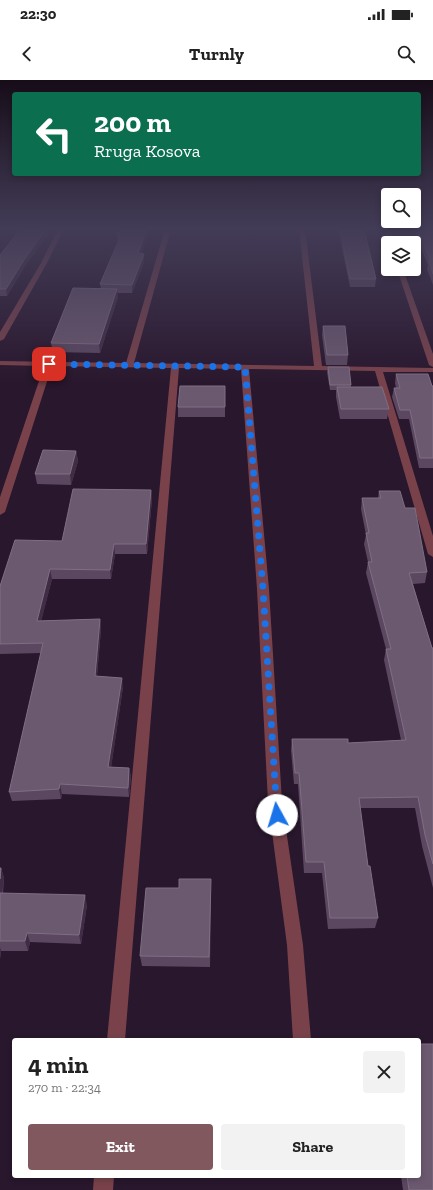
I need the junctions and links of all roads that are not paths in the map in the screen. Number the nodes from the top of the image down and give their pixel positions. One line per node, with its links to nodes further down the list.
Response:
1 (34, 281): 5 (street)
2 (153, 281): 9 (street)
3 (308, 281): 12 (street)
4 (404, 281): 8 (street)
5 (0, 339)
6 (0, 362): 7 (street)
7 (49, 364): 9 (street); 15 (street)
8 (433, 365)
9 (129, 366): 10 (street)
10 (175, 366): 11 (street); 17 (street)
11 (245, 367): 12 (street); 18 (street)
12 (318, 368): 13 (street)
13 (378, 369): 14 (street); 16 (street)
14 (433, 370)
15 (0, 512)
16 (433, 554)
17 (116, 1038)
18 (302, 1038)
19 (104, 1178): 20 (street)
20 (103, 1190)

